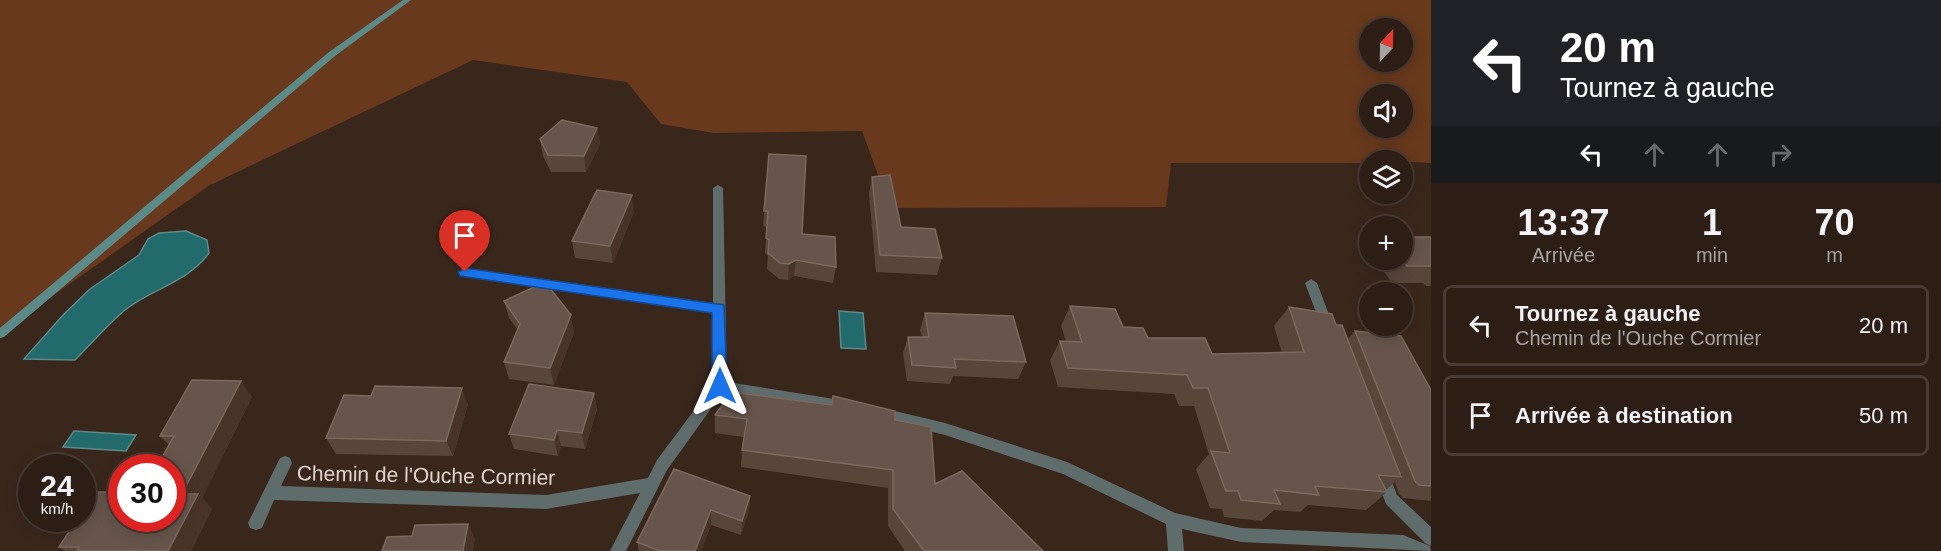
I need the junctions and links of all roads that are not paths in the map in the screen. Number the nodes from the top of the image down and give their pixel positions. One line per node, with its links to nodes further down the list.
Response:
1 (718, 188): 4 (street)
2 (465, 272): 4 (street)
3 (1311, 283): 5 (street)
4 (719, 309): 6 (street)
5 (1331, 337)
6 (720, 386): 9 (street); 11 (street)
7 (1375, 456): 13 (street)
8 (285, 463): 10 (street, Chemin de l'Ouche Cormier)
9 (652, 484): 10 (street, Chemin de l'Ouche Cormier); 14 (street)
10 (270, 494): 12 (street, Chemin de l'Ouche Cormier)
11 (1173, 520): 15 (street); 16 (street)
12 (255, 523)
13 (1431, 538)
14 (618, 551)
15 (1176, 551)
16 (1424, 551)

